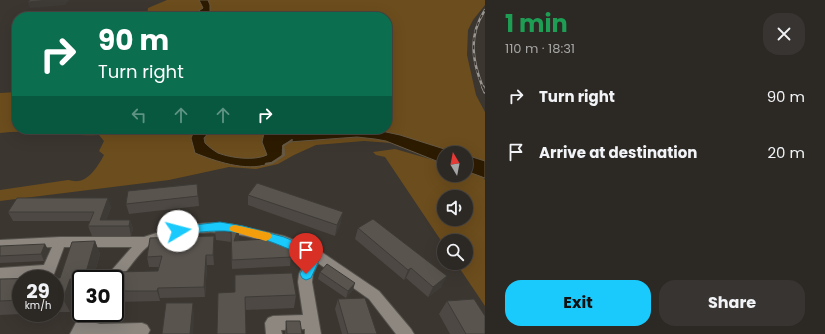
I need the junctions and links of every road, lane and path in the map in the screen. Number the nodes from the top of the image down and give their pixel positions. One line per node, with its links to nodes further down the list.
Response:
1 (60, 242): 2 (street); 3 (street); 6 (street)
2 (144, 242): 4 (street); 5 (street)
3 (0, 245)
4 (315, 256): 7 (street); 11 (street)
5 (119, 270)
6 (0, 274)
7 (312, 328): 10 (street)
8 (79, 330): 9 (street)
9 (142, 330)
10 (274, 334)
11 (406, 334)

